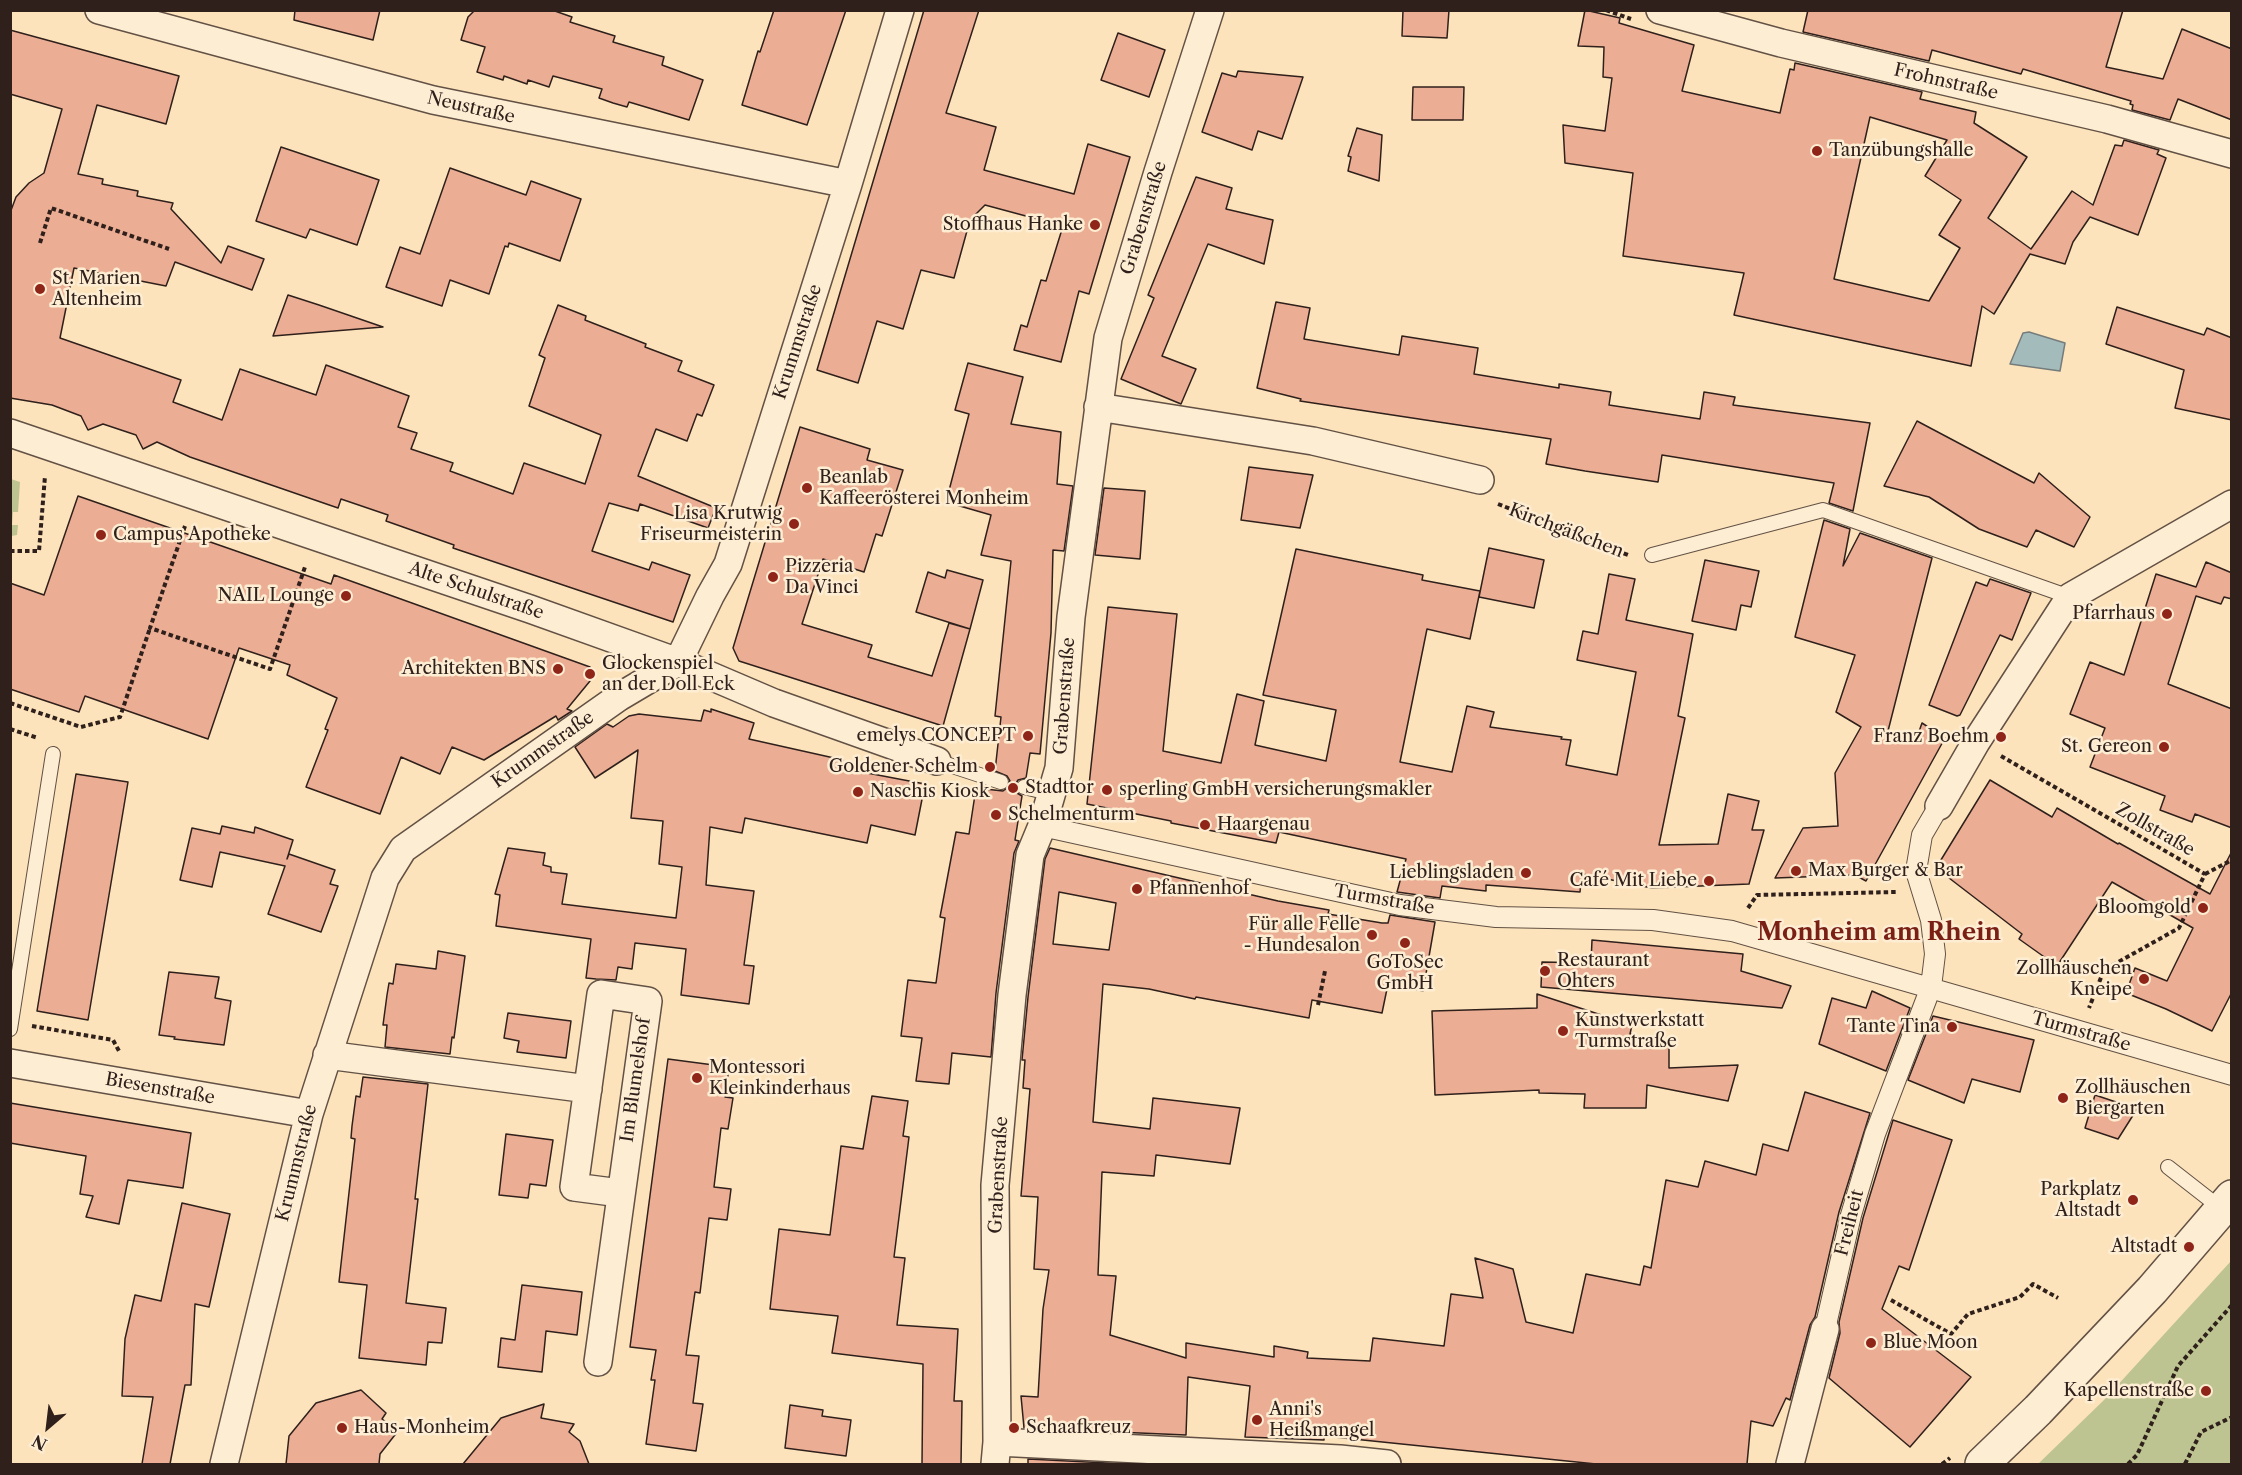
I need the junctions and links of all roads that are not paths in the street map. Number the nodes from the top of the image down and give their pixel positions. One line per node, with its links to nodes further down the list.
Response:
1 (99, 10): 6 (street, Neustraße)
2 (900, 10): 6 (street, Krummstraße)
3 (1210, 10): 7 (street, Grabenstraße)
4 (1660, 10): 5 (street, Frohnstraße)
5 (2232, 154)
6 (848, 184): 13 (street, Krummstraße)
7 (1098, 407): 9 (street); 18 (street, Grabenstraße)
8 (10, 432): 13 (street, Alte Schulstraße)
9 (1480, 480)
10 (2232, 504): 12 (street)
11 (1652, 555): 12 (lane)
12 (2070, 597): 19 (street)
13 (678, 662): 15 (street, Alte Schulstraße); 23 (street, Krummstraße)
14 (53, 754): 22 (lane)
15 (937, 761): 16 (lane)
16 (1000, 782)
17 (1024, 787): 18 (lane)
18 (1053, 794): 20 (street, Grabenstraße)
19 (1939, 806): 21 (street)
20 (1042, 826): 21 (street, Turmstraße); 33 (street, Grabenstraße)
21 (1931, 987): 25 (street, Turmstraße); 31 (street, Freiheit)
22 (11, 1026)
23 (327, 1055): 26 (street); 27 (street, Krummstraße)
24 (10, 1063): 27 (street, Biesenstraße)
25 (2232, 1075)
26 (588, 1089): 29 (street, Im Blumelshof); 29 (street, Im Blumelshof)
27 (309, 1114): 34 (street, Krummstraße)
28 (2168, 1167): 30 (lane)
29 (620, 1193): 32 (street, Im Blumelshof)
30 (2228, 1208): 37 (street)
31 (1825, 1329): 36 (street, Freiheit)
32 (598, 1362)
33 (996, 1453): 35 (street)
34 (224, 1464)
35 (1387, 1464)
36 (1790, 1464)
37 (1982, 1464)

